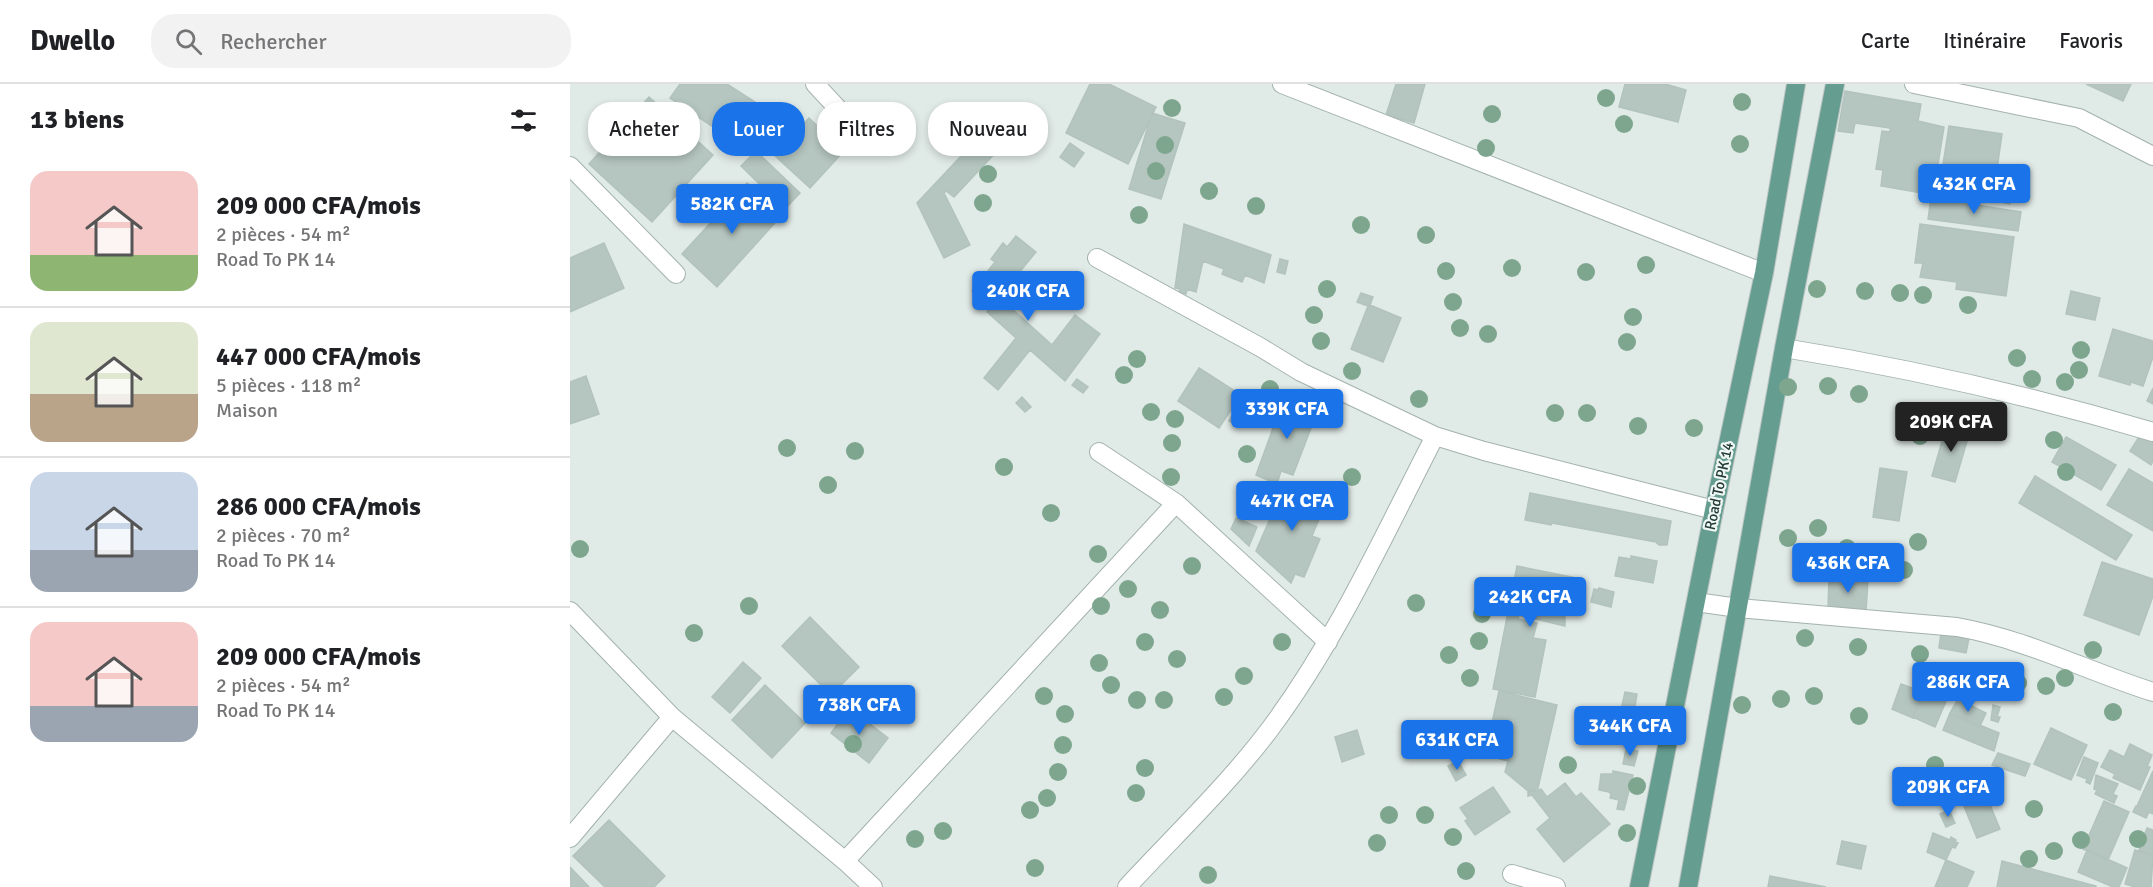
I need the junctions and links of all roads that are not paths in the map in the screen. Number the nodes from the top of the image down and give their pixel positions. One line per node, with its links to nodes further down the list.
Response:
1 (815, 84): 6 (street)
2 (1282, 84): 10 (street)
3 (1796, 84): 10 (main road, Road To PK 14)
4 (1835, 84): 12 (main road)
5 (1914, 84): 7 (street)
6 (832, 102)
7 (2153, 156)
8 (570, 166): 11 (street)
9 (1097, 258): 14 (street)
10 (1764, 273): 17 (main road, Road To PK 14)
11 (676, 274)
12 (1784, 348): 13 (street); 19 (main road)
13 (2153, 432)
14 (1435, 436): 17 (street); 21 (street)
15 (1099, 452): 16 (street)
16 (1176, 503): 21 (street); 25 (street)
17 (1714, 510): 18 (main road, Road To PK 14)
18 (1696, 602): 19 (street); 30 (main road, Road To PK 14)
19 (1738, 608): 22 (street); 31 (main road)
20 (570, 612): 23 (street)
21 (1328, 642): 28 (street)
22 (2153, 692)
23 (672, 717): 24 (street); 25 (street)
24 (570, 838)
25 (845, 861): 27 (street)
26 (1512, 874): 29 (street)
27 (873, 887)
28 (1127, 887)
29 (1556, 887)
30 (1639, 887)
31 (1688, 887)

